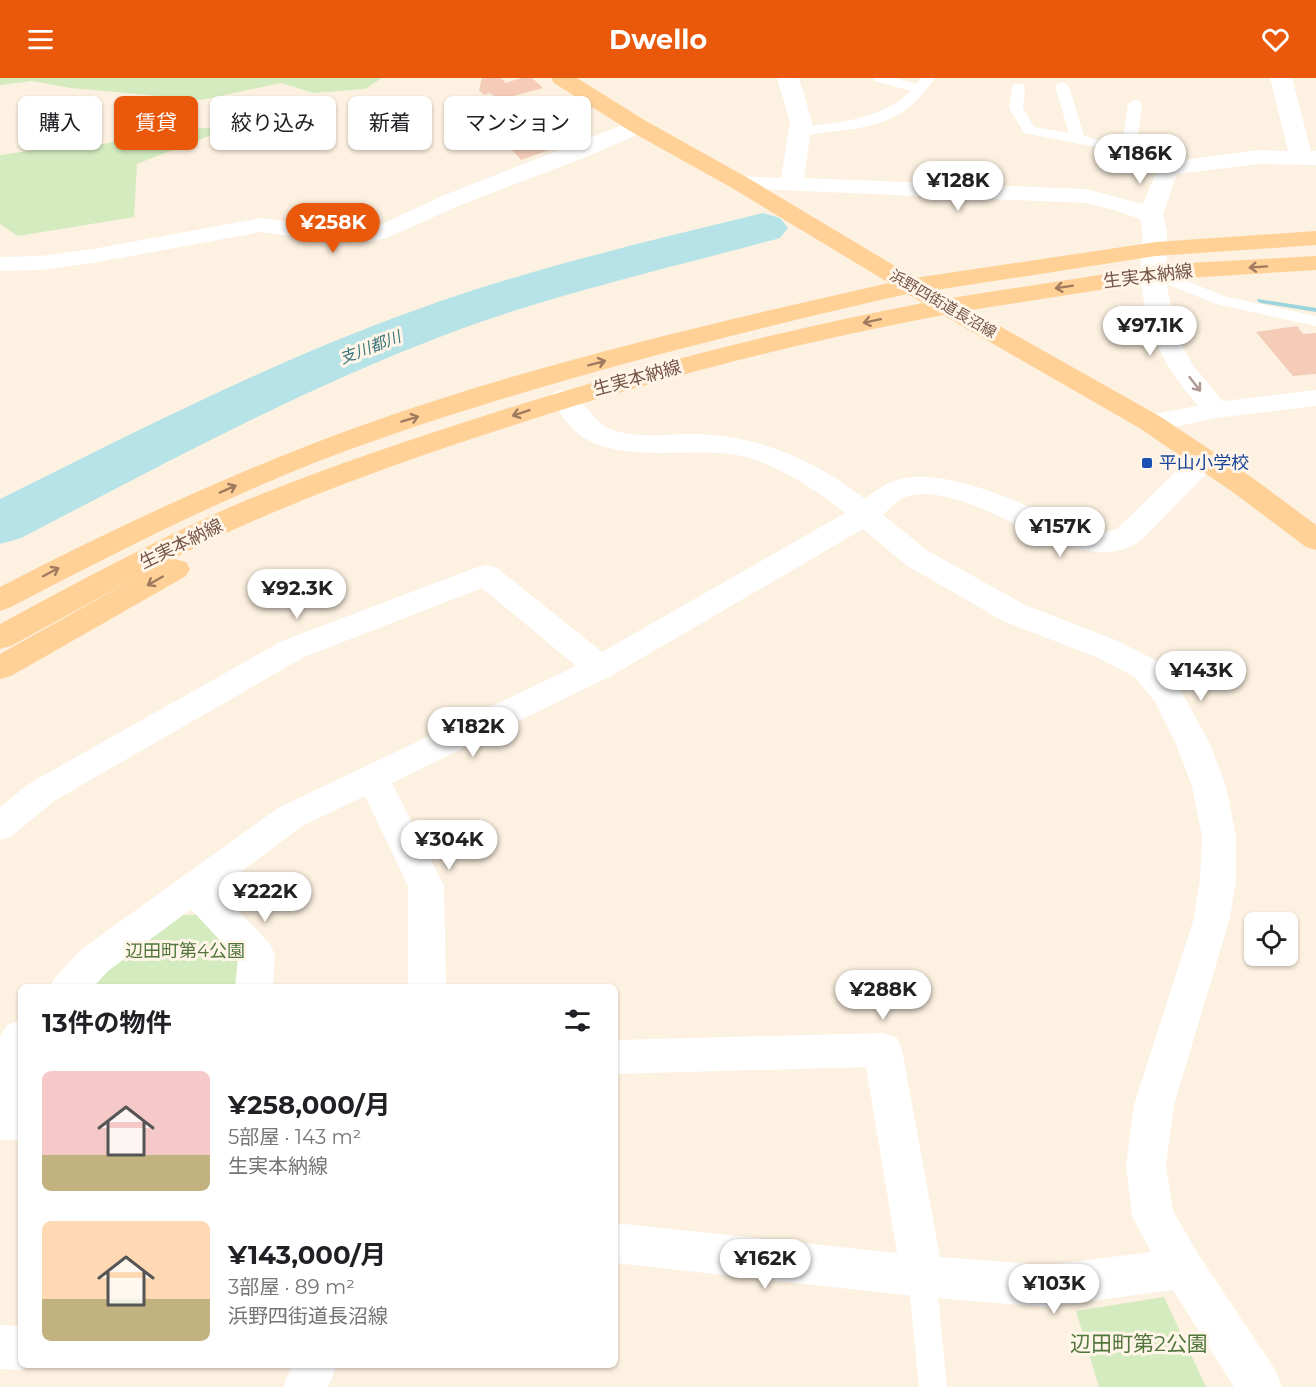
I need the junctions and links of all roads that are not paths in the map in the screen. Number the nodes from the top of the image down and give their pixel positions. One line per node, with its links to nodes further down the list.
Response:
1 (562, 78): 9 (main road, 浜野四街道長沼線)
2 (788, 78): 10 (street)
3 (880, 78): 5 (lane)
4 (1281, 78): 13 (street)
5 (925, 84): 10 (lane)
6 (1062, 86): 11 (lane)
7 (1018, 87): 11 (lane)
8 (1135, 104): 12 (lane)
9 (638, 126): 15 (main road, 浜野四街道長沼線); 21 (street)
10 (801, 131): 16 (street)
11 (1077, 137): 12 (lane)
12 (1130, 151): 14 (lane)
13 (1309, 157): 14 (street)
14 (1167, 168): 17 (street)
15 (740, 183): 16 (street); 22 (main road, 浜野四街道長沼線)
16 (791, 185): 17 (street)
17 (1151, 215): 19 (street)
18 (1316, 238): 19 (main road, 生実本納線)
19 (1155, 261): 20 (main road, 生実本納線, one-way to 19); 22 (main road, 生実本納線); 23 (main road, 生実本納線, one-way to 23); 24 (lane); 27 (street, one-way to 27)
20 (1316, 263)
21 (0, 264)
22 (911, 286): 23 (main road, 浜野四街道長沼線); 33 (main road, 生実本納線, one-way to 22)
23 (945, 306): 25 (main road, 生実本納線, one-way to 25); 28 (main road, 浜野四街道長沼線)
24 (1316, 321)
25 (564, 398): 30 (main road, 生実本納線, one-way to 30); 31 (street)
26 (1316, 398): 27 (street)
27 (1216, 410): 28 (street)
28 (1151, 423): 29 (main road, 浜野四街道長沼線)
29 (1205, 459): 31 (street); 32 (main road, 浜野四街道長沼線)
30 (253, 509): 34 (main road, 生実本納線); 35 (main road, one-way to 35)
31 (864, 515): 36 (street); 49 (street)
32 (1316, 540)
33 (0, 600)
34 (0, 638)
35 (0, 668)
36 (600, 668): 37 (street); 38 (street)
37 (373, 778): 39 (street); 42 (street)
38 (0, 826)
39 (194, 888): 40 (street); 41 (street)
40 (72, 984)
41 (254, 984)
42 (427, 984)
43 (18, 1041): 45 (street)
44 (618, 1057): 50 (street)
45 (0, 1106)
46 (0, 1122): 47 (street)
47 (18, 1122)
48 (618, 1244): 50 (street)
49 (1183, 1268): 50 (street); 56 (street)
50 (922, 1276): 55 (lane)
51 (0, 1347): 52 (street)
52 (18, 1348)
53 (314, 1368): 54 (street)
54 (305, 1387)
55 (933, 1387)
56 (1260, 1387)

